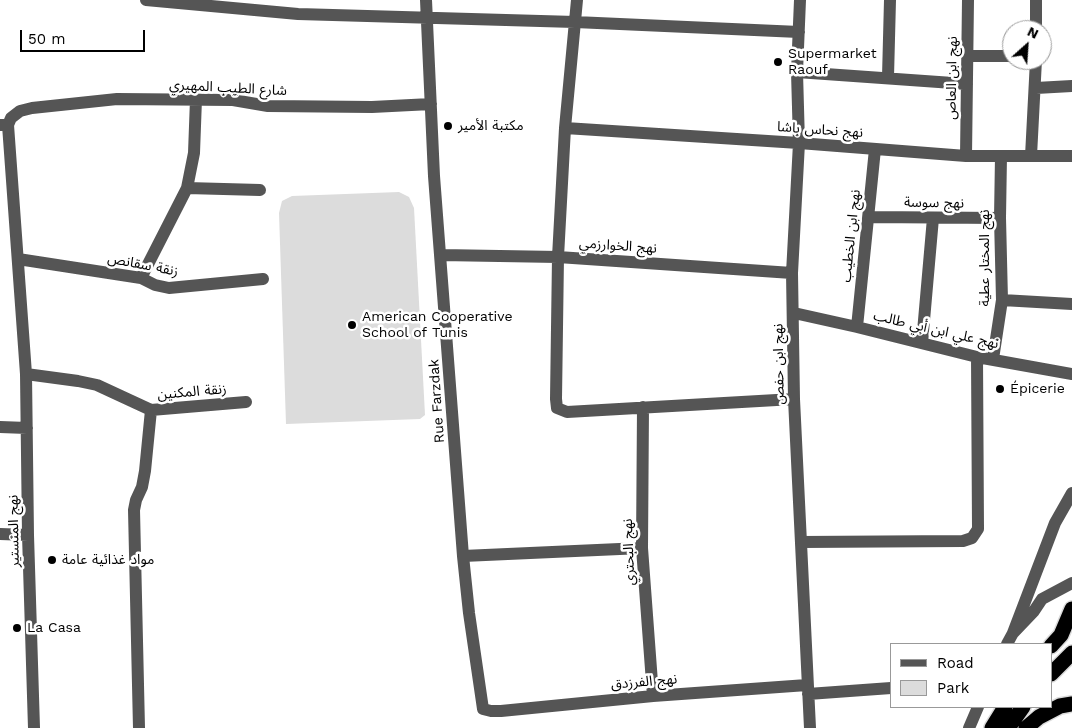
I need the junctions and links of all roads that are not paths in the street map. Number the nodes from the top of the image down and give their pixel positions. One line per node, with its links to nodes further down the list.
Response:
1 (146, 0): 8 (street)
2 (426, 0): 9 (street, Rue Farzdak)
3 (577, 0): 11 (street)
4 (800, 0): 12 (street, نهج ابن حفص)
5 (890, 0): 17 (street)
6 (968, 0): 13 (street, نهج ابن العاص)
7 (1036, 0): 10 (street)
8 (263, 5): 9 (street)
9 (427, 18): 11 (street); 22 (street, Rue Farzdak)
10 (1036, 20)
11 (575, 22): 12 (street); 24 (street)
12 (799, 32): 16 (street, نهج ابن حفص)
13 (968, 56): 14 (street); 18 (street, نهج ابن العاص)
14 (1002, 56)
15 (1036, 70): 20 (street)
16 (797, 72): 17 (street); 25 (street, نهج ابن حفص)
17 (888, 77): 18 (street)
18 (967, 84): 27 (street, نهج ابن العاص)
19 (1072, 86): 20 (street)
20 (1036, 88): 29 (street)
21 (196, 99): 22 (street, شارع الطيب المهيري); 23 (street, شارع الطيب المهيري); 31 (street)
22 (431, 104): 36 (street, Rue Farzdak)
23 (4, 125): 38 (street, نهج المنستير)
24 (565, 128): 25 (street, نهج نحاس باشا); 37 (street)
25 (799, 142): 26 (street, نهج نحاس باشا); 39 (street, نهج ابن حفص)
26 (876, 149): 27 (street, نهج نحاس باشا); 33 (street, نهج ابن الخطيب)
27 (966, 156): 28 (street, نهج نحاس باشا)
28 (1001, 156): 29 (street, نهج نحاس باشا); 35 (street, نهج المختار عطية)
29 (1031, 156): 30 (street, نهج نحاس باشا)
30 (1072, 156)
31 (187, 188): 32 (street); 40 (street)
32 (260, 190)
33 (868, 217): 34 (street, نهج سوسة); 45 (street, نهج ابن الخطيب)
34 (933, 218): 35 (street, نهج سوسة); 46 (street)
35 (1000, 218): 42 (street, نهج المختار عطية)
36 (441, 255): 37 (street, نهج الخوارزمي); 62 (street, Rue Farzdak)
37 (558, 257): 39 (street, نهج الخوارزمي); 53 (street)
38 (18, 259): 40 (street, زنقة سقانص); 49 (street, نهج المنستير)
39 (792, 273): 44 (street, نهج ابن حفص)
40 (141, 278): 41 (street, زنقة سقانص)
41 (262, 279)
42 (1002, 300): 43 (street); 48 (street, نهج المختار عطية)
43 (1072, 304)
44 (794, 313): 45 (street, نهج علي ابن أبي طالب); 51 (street, نهج ابن حفص)
45 (857, 327): 46 (street, نهج علي ابن أبي طالب)
46 (922, 343): 47 (street, نهج علي ابن أبي طالب)
47 (977, 357): 48 (street, نهج علي ابن أبي طالب); 60 (street)
48 (993, 359): 50 (street, نهج علي ابن أبي طالب)
49 (26, 374): 54 (street, زنقة المكنين); 56 (street, نهج المنستير)
50 (1072, 374)
51 (794, 399): 53 (street); 60 (street, نهج ابن حفص)
52 (246, 402): 54 (street, زنقة المكنين)
53 (642, 407): 61 (street, نهج البحتري)
54 (151, 410): 78 (street)
55 (0, 427): 56 (street)
56 (26, 428): 59 (street, نهج المنستير)
57 (1072, 493): 65 (street)
58 (0, 534): 59 (street)
59 (28, 535): 77 (street, نهج المنستير)
60 (801, 542): 70 (street, نهج ابن حفص)
61 (642, 548): 62 (street); 71 (street, نهج البحتري)
62 (463, 556): 76 (street, Rue Farzdak)
63 (1072, 583): 65 (street)
64 (1072, 609): 66 (highway)
65 (1010, 638)
66 (1052, 645)
67 (1072, 653): 68 (highway)
68 (1052, 673)
69 (890, 688): 70 (street, نهج الفرزدق)
70 (808, 690): 71 (street, نهج الفرزدق); 79 (street, نهج ابن حفص)
71 (653, 696): 76 (street, نهج الفرزدق)
72 (1072, 704): 83 (highway)
73 (978, 708): 80 (street)
74 (1003, 708): 81 (highway)
75 (1022, 708): 82 (highway)
76 (483, 709)
77 (34, 728)
78 (139, 728)
79 (810, 728)
80 (969, 728)
81 (992, 728)
82 (1008, 728)
83 (1026, 728)

